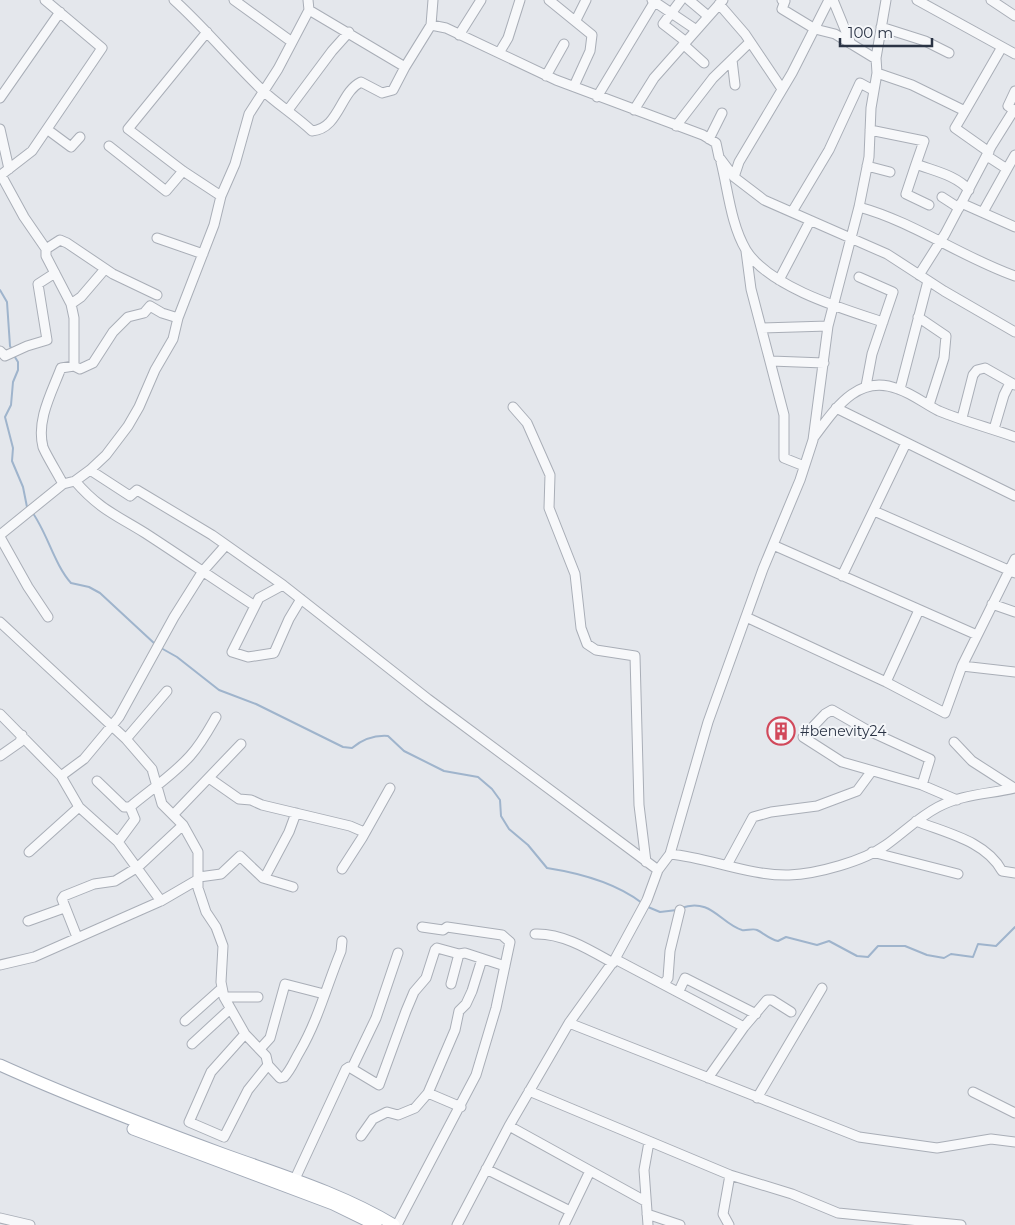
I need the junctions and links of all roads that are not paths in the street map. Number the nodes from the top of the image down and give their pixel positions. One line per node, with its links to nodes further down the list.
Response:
1 (45, 0): 21 (street)
2 (174, 0): 31 (street)
3 (234, 0): 34 (street)
4 (308, 0): 20 (street)
5 (433, 0): 26 (street)
6 (481, 0): 33 (street)
7 (520, 0): 41 (street)
8 (549, 0): 25 (street)
9 (586, 0): 25 (street)
10 (681, 0): 22 (street)
11 (689, 0): 23 (street)
12 (782, 0): 30 (street)
13 (829, 0): 30 (street)
14 (833, 0): 38 (street)
15 (886, 0): 27 (street)
16 (917, 0): 39 (street)
17 (654, 1): 22 (street); 56 (street)
18 (994, 1): 24 (street)
19 (721, 2): 23 (street); 36 (street)
20 (309, 10): 28 (street); 34 (street)
21 (60, 12): 57 (street); 64 (street)
22 (672, 12): 29 (street); 35 (street)
23 (708, 16): 29 (street)
24 (1015, 16)
25 (576, 20): 51 (street)
26 (432, 25): 33 (street); 47 (street)
27 (881, 27): 42 (street); 44 (street)
28 (338, 28): 32 (street); 40 (street)
29 (695, 29): 35 (street)
30 (815, 29): 38 (street); 52 (street)
31 (207, 32): 53 (street); 76 (street)
32 (349, 32): 40 (street); 47 (street)
33 (459, 35): 41 (street)
34 (292, 42): 53 (street)
35 (684, 42): 46 (street); 59 (street)
36 (750, 42): 45 (street); 52 (street)
37 (564, 44): 49 (street)
38 (851, 44): 44 (street)
39 (1002, 46): 43 (street); 60 (street)
40 (332, 51): 58 (street)
41 (499, 53): 49 (street)
42 (949, 53)
43 (1015, 54)
44 (876, 59): 48 (street)
45 (732, 60): 50 (street); 62 (street)
46 (704, 63)
47 (405, 67): 58 (street)
48 (877, 73): 54 (street); 60 (street)
49 (546, 76): 51 (street)
50 (736, 85)
51 (574, 86): 56 (street)
52 (782, 89): 78 (street)
53 (263, 90): 58 (street); 80 (street)
54 (873, 90): 65 (street); 85 (street)
55 (1015, 91): 69 (street)
56 (597, 97): 59 (street)
57 (0, 98)
58 (288, 110)
59 (634, 110): 62 (street)
60 (965, 111): 69 (street)
61 (722, 113): 67 (street)
62 (676, 126): 67 (street)
63 (0, 130): 74 (street)
64 (48, 130): 66 (street); 74 (street)
65 (870, 130): 72 (street); 73 (street)
66 (80, 137)
67 (708, 139): 71 (street)
68 (109, 146): 76 (street)
69 (988, 154): 75 (street); 79 (street)
70 (1015, 155): 75 (street)
71 (719, 157): 78 (street); 93 (street)
72 (916, 164): 79 (street); 82 (street)
73 (867, 166): 77 (street); 84 (street)
74 (9, 169): 92 (street)
75 (1007, 169): 86 (street)
76 (183, 171): 80 (street)
77 (890, 172)
78 (734, 177): 85 (street)
79 (969, 190): 83 (street)
80 (221, 196): 94 (street)
81 (942, 197): 83 (street)
82 (928, 205)
83 (960, 206): 86 (street); 91 (street)
84 (859, 207): 90 (street); 91 (street)
85 (792, 212): 87 (street)
86 (983, 212): 88 (street)
87 (810, 221): 90 (street); 100 (street)
88 (1015, 227)
89 (157, 238): 94 (street)
90 (852, 238): 97 (street); 104 (street)
91 (939, 242): 97 (street); 98 (street)
92 (46, 249): 95 (street); 96 (street)
93 (746, 250): 100 (street); 109 (street)
94 (203, 254): 106 (street)
95 (105, 269): 102 (street); 103 (street)
96 (55, 273): 103 (street); 111 (street)
97 (919, 275): 101 (street)
98 (1015, 276)
99 (859, 277): 107 (street)
100 (779, 280): 104 (street)
101 (928, 281): 105 (street); 110 (street)
102 (157, 295)
103 (71, 304): 114 (street)
104 (832, 305): 107 (street); 108 (street)
105 (918, 317): 117 (street); 118 (street)
106 (178, 318): 114 (street); 127 (street)
107 (883, 322): 116 (street)
108 (828, 326): 109 (street); 113 (street)
109 (762, 328): 112 (street)
110 (1015, 332)
111 (0, 351)
112 (771, 361): 113 (street); 126 (street)
113 (824, 364): 124 (street)
114 (74, 366): 129 (street)
115 (1012, 384): 121 (street); 122 (street)
116 (866, 386): 117 (street); 120 (street)
117 (900, 389): 118 (street)
118 (929, 405): 121 (street)
119 (513, 407): 181 (street)
120 (836, 408): 124 (street); 125 (street)
121 (962, 418): 122 (street)
122 (994, 429): 123 (street)
123 (1015, 437)
124 (813, 440): 126 (street)
125 (906, 443): 130 (street); 131 (street)
126 (804, 466): 134 (street)
127 (90, 470): 128 (street); 133 (street)
128 (75, 481): 129 (street); 136 (street)
129 (63, 484): 132 (street)
130 (1015, 496)
131 (874, 511): 137 (street); 138 (street)
132 (0, 536): 145 (street)
133 (226, 545): 136 (street); 139 (street)
134 (773, 545): 138 (street); 146 (street)
135 (1015, 559): 137 (street)
136 (203, 571): 142 (street); 155 (street)
137 (1012, 572): 141 (street)
138 (842, 576): 143 (street)
139 (283, 585): 140 (street); 142 (street)
140 (301, 599): 142 (street); 181 (street)
141 (992, 604): 144 (street); 148 (street)
142 (255, 606)
143 (919, 610): 148 (street); 151 (street)
144 (1015, 612)
145 (48, 617)
146 (746, 617): 151 (street); 180 (street)
147 (0, 622): 155 (street)
148 (976, 635): 149 (street)
149 (962, 666): 150 (street); 151 (street)
150 (1015, 672)
151 (886, 682)
152 (167, 691): 157 (street)
153 (0, 714): 156 (street)
154 (216, 717): 166 (street)
155 (112, 727): 157 (street); 162 (street)
156 (21, 738): 160 (street); 162 (street)
157 (126, 739): 166 (street)
158 (954, 742): 168 (street)
159 (241, 744): 163 (street)
160 (0, 756)
161 (871, 772): 165 (street); 165 (street); 182 (street)
162 (61, 776): 170 (street)
163 (210, 778): 172 (street); 173 (street)
164 (97, 781): 171 (street)
165 (922, 785): 169 (street)
166 (157, 786): 171 (street); 173 (street)
167 (390, 788): 176 (street)
168 (1015, 788): 169 (street)
169 (957, 800): 174 (street)
170 (79, 807): 177 (street); 178 (street)
171 (130, 807): 177 (street)
172 (296, 813): 176 (street); 188 (street)
173 (173, 815): 175 (street)
174 (916, 821): 179 (street); 186 (street)
175 (182, 826): 183 (street); 189 (street)
176 (364, 832): 184 (street)
177 (118, 842): 183 (street)
178 (29, 852)
179 (871, 852): 182 (street); 187 (street)
180 (670, 854): 182 (street); 185 (street)
181 (646, 862): 185 (street)
182 (728, 865)
183 (138, 867): 191 (street); 192 (street)
184 (342, 868)
185 (658, 870): 202 (street)
186 (1015, 873)
187 (958, 874)
188 (265, 877): 189 (street); 190 (street)
189 (198, 878): 191 (street); 209 (street)
190 (294, 888)
191 (161, 901): 197 (street)
192 (64, 908): 194 (street); 197 (street)
193 (680, 910): 206 (street)
194 (28, 921)
195 (422, 927): 204 (street)
196 (536, 934): 202 (street)
197 (77, 937): 203 (street)
198 (342, 941): 210 (street)
199 (398, 953): 223 (street)
200 (460, 954): 201 (street); 205 (street); 223 (street)
201 (482, 959): 204 (street); 228 (street)
202 (614, 961): 206 (street); 216 (street)
203 (0, 964)
204 (505, 966): 230 (street)
205 (451, 984)
206 (664, 984): 208 (street)
207 (822, 988): 229 (street)
208 (679, 991): 214 (street); 217 (street)
209 (223, 993): 211 (street); 212 (street); 215 (street)
210 (324, 994): 220 (street); 221 (street)
211 (258, 997)
212 (230, 1009): 218 (street); 219 (street)
213 (791, 1012): 214 (street)
214 (756, 1014): 217 (street)
215 (185, 1021)
216 (569, 1023): 225 (street); 226 (street)
217 (744, 1027): 225 (street)
218 (245, 1034): 220 (street); 221 (street)
219 (192, 1044)
220 (260, 1049): 221 (street)
221 (268, 1065)
222 (0, 1066): 239 (main road)
223 (352, 1068): 239 (street)
224 (0, 1073): 247 (main road)
225 (708, 1078): 229 (street)
226 (529, 1091): 232 (street); 234 (street)
227 (973, 1092): 231 (street)
228 (428, 1093): 230 (street); 233 (street)
229 (757, 1098): 235 (street)
230 (461, 1107): 248 (street)
231 (1015, 1113)
232 (509, 1126): 236 (street); 237 (street)
233 (361, 1136)
234 (650, 1142): 238 (street); 240 (street)
235 (1015, 1142)
236 (486, 1169): 241 (street); 249 (street)
237 (590, 1170): 240 (street); 241 (street)
238 (730, 1175): 244 (street); 253 (street)
239 (294, 1181): 248 (main road)
240 (645, 1202): 242 (street)
241 (570, 1211): 250 (street)
242 (647, 1214): 251 (street); 252 (street)
243 (0, 1218): 246 (street)
244 (914, 1223): 245 (street)
245 (948, 1224): 254 (street)
246 (30, 1225)
247 (376, 1225)
248 (396, 1225)
249 (457, 1225)
250 (564, 1225)
251 (648, 1225)
252 (680, 1225)
253 (729, 1225)
254 (961, 1225)

